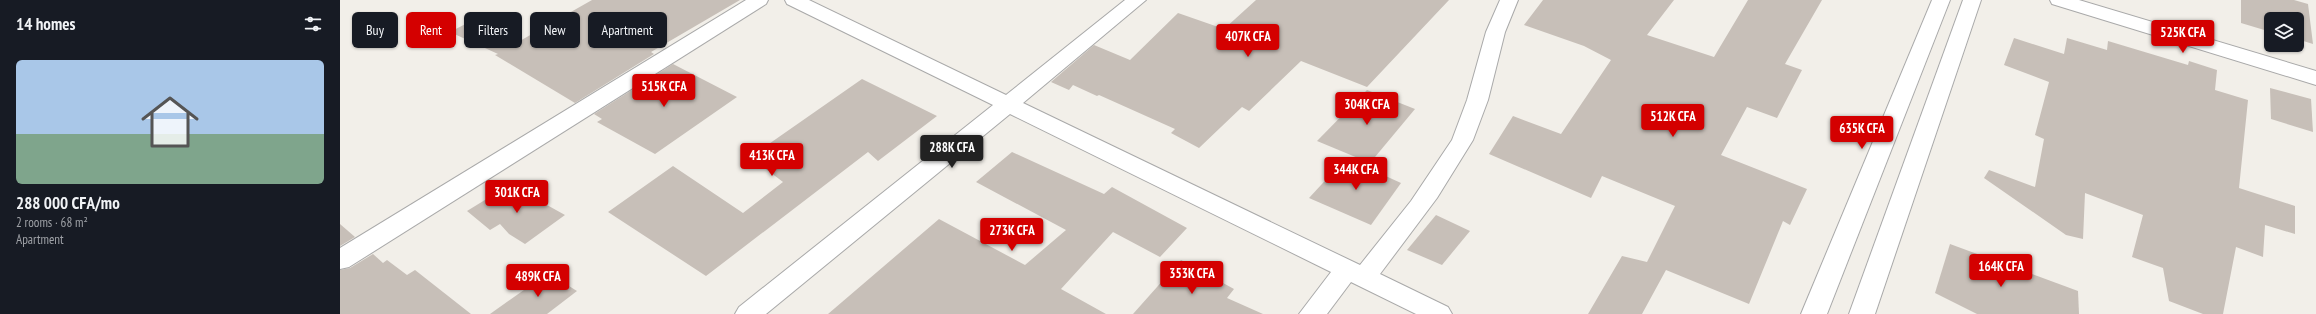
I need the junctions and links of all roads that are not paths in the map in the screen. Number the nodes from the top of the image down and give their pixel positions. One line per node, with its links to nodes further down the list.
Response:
1 (759, 0): 10 (street)
2 (794, 0): 9 (street)
3 (1137, 0): 9 (street)
4 (1509, 0): 11 (street)
5 (1941, 0): 15 (street)
6 (1972, 0): 16 (street)
7 (2059, 0): 8 (street)
8 (2316, 78)
9 (1006, 104): 11 (street); 12 (street)
10 (340, 260)
11 (1356, 273): 13 (street); 14 (street)
12 (748, 314)
13 (1312, 314)
14 (1439, 314)
15 (1814, 314)
16 (1862, 314)

